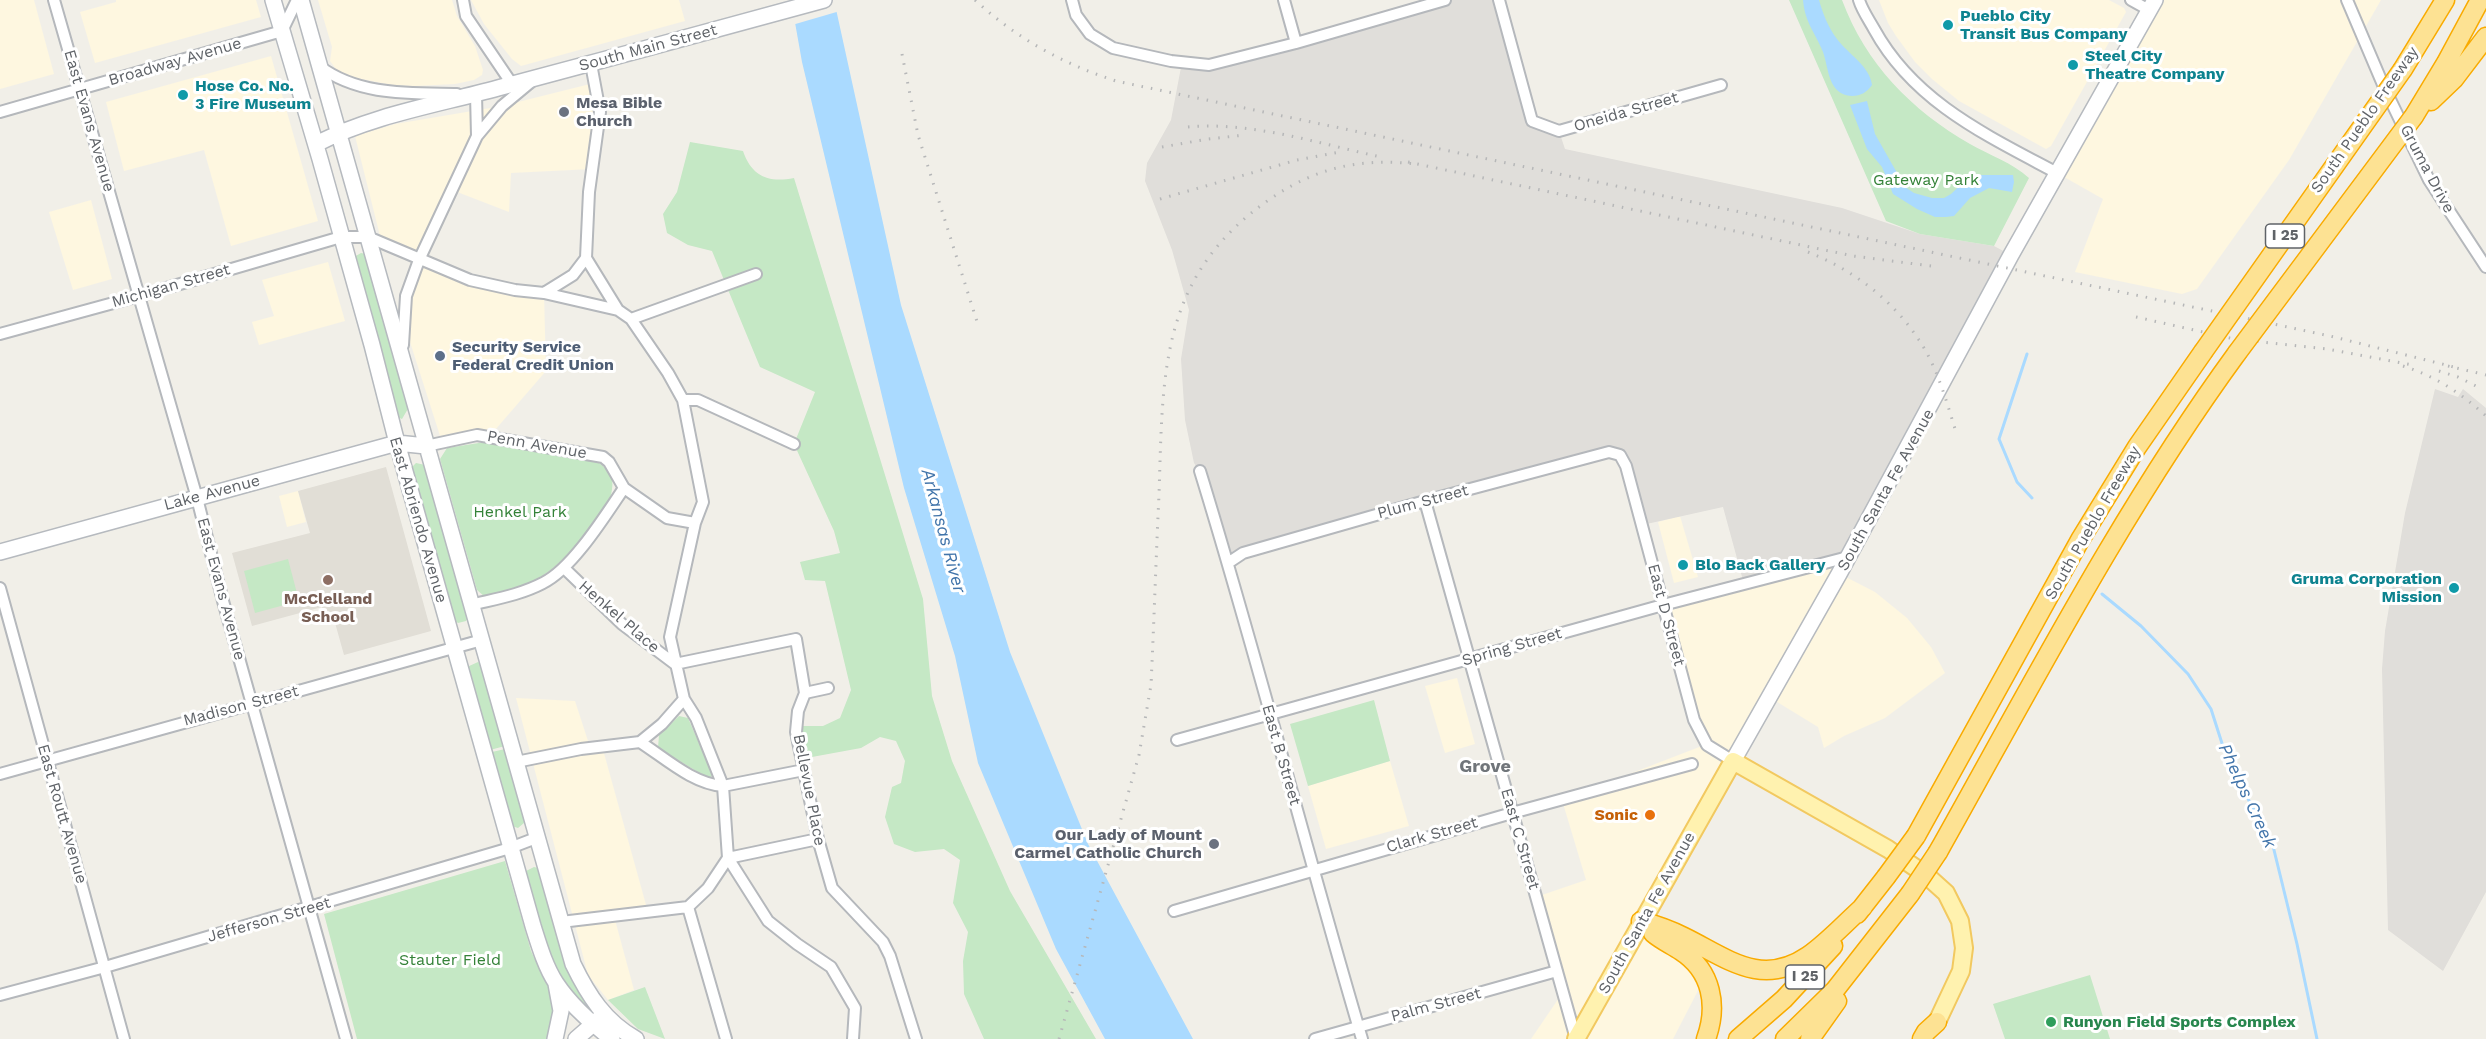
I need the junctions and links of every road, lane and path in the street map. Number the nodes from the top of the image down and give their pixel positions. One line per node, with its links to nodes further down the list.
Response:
1 (54, 0): 26 (street, East Evans Avenue)
2 (273, 0): 17 (main road, East Abriendo Avenue)
3 (299, 0): 17 (street); 21 (main road, East Abriendo Avenue)
4 (463, 0): 24 (street)
5 (824, 0): 20 (main road, South Main Street)
6 (1072, 0): 19 (street)
7 (1284, 0): 19 (street)
8 (1445, 0): 19 (street)
9 (1499, 0): 25 (street, Oneida Street)
10 (1859, 0): 33 (street)
11 (2132, 0): 16 (street)
12 (2347, 0): 38 (street, Gruma Drive)
13 (2431, 0): 22 (highway)
14 (2445, 0): 22 (highway, South Pueblo Freeway / I 25)
15 (2480, 0): 29 (highway, South Pueblo Freeway / I 25)
16 (2152, 5): 33 (main road, South Santa Fe Avenue)
17 (282, 31): 26 (street, Broadway Avenue); 32 (main road, East Abriendo Avenue)
18 (2486, 37): 29 (highway)
19 (1296, 43)
20 (591, 64): 23 (main road, South Main Street); 36 (street)
21 (319, 66): 27 (street, South Main Street); 30 (main road, East Abriendo Avenue)
22 (2403, 69): 88 (highway, South Pueblo Freeway / I 25, bridge)
23 (536, 78): 24 (main road, South Main Street); 31 (street)
24 (512, 84): 27 (main road, South Main Street)
25 (1721, 84)
26 (80, 90): 28 (street, Broadway Avenue); 41 (street, East Evans Avenue)
27 (474, 94): 30 (main road, South Main Street); 31 (street)
28 (0, 112)
29 (2414, 116): 91 (highway, South Pueblo Freeway / I 25, bridge)
30 (339, 132): 32 (main road, South Main Street); 35 (main road, East Abriendo Avenue)
31 (477, 136): 37 (street)
32 (315, 144): 34 (main road, East Abriendo Avenue)
33 (2057, 173): 57 (main road, South Santa Fe Avenue)
34 (341, 237): 35 (street, Michigan Street); 41 (street, Michigan Street); 47 (main road, East Abriendo Avenue)
35 (368, 237): 37 (street); 45 (main road, East Abriendo Avenue)
36 (586, 258): 40 (street); 42 (street)
37 (420, 260): 40 (street); 45 (street)
38 (2486, 267)
39 (756, 274): 43 (street)
40 (544, 293): 42 (street)
41 (140, 296): 44 (street, Michigan Street); 53 (street, East Evans Avenue)
42 (618, 310): 43 (street)
43 (631, 319): 46 (street)
44 (0, 334)
45 (402, 355): 49 (main road, East Abriendo Avenue)
46 (682, 400): 48 (street); 55 (street)
47 (397, 443): 49 (main road, Lake Avenue); 53 (main road, Lake Avenue); 64 (main road, East Abriendo Avenue)
48 (794, 444)
49 (426, 446): 52 (street, Penn Avenue); 61 (main road, East Abriendo Avenue)
50 (1620, 455): 54 (street, Plum Street); 62 (street, East D Street)
51 (1200, 471): 58 (street, East B Street)
52 (624, 488): 55 (street, Penn Avenue); 59 (street)
53 (197, 498): 56 (main road, Lake Avenue); 70 (street, East Evans Avenue)
54 (1425, 501): 58 (street, Plum Street); 65 (street, East C Street)
55 (695, 523): 66 (street)
56 (0, 552)
57 (1848, 557): 62 (street, Spring Street); 75 (main road, South Santa Fe Avenue)
58 (1228, 562): 71 (street, East B Street)
59 (564, 568): 61 (street); 66 (street, Henkel Place)
60 (0, 588): 74 (street, East Routt Avenue)
61 (471, 605): 63 (main road, East Abriendo Avenue)
62 (1663, 605): 65 (street, Spring Street); 75 (street, East D Street)
63 (482, 640): 64 (street, Madison Street); 76 (main road, East Abriendo Avenue)
64 (454, 649): 70 (street, Madison Street); 84 (main road, East Abriendo Avenue)
65 (1469, 659): 71 (street, Spring Street); 81 (street, East C Street)
66 (675, 664): 68 (street, Bellevue Place); 69 (street)
67 (828, 688): 68 (street)
68 (805, 693): 78 (street, Bellevue Place)
69 (684, 699): 73 (street); 80 (street)
70 (252, 702): 74 (street, Madison Street); 89 (street, East Evans Avenue)
71 (1269, 715): 72 (street, Spring Street); 86 (street, East B Street)
72 (1177, 740)
73 (640, 742): 76 (street); 80 (street)
74 (47, 760): 79 (street, Madison Street); 94 (street, East Routt Avenue)
75 (1732, 761): 92 (main road, South Santa Fe Avenue); 100 (main road)
76 (516, 762): 82 (main road, East Abriendo Avenue)
77 (1692, 764): 81 (street, Clark Street)
78 (804, 770): 80 (street); 83 (street, Bellevue Place)
79 (0, 774)
80 (723, 786): 85 (street)
81 (1512, 813): 86 (street, Clark Street); 95 (street, East C Street)
82 (536, 838): 84 (street, Jefferson Street); 93 (main road, East Abriendo Avenue)
83 (818, 839): 85 (street); 109 (street, Bellevue Place)
84 (510, 848): 89 (street, Jefferson Street); 96 (main road, East Abriendo Avenue)
85 (728, 858): 87 (street); 108 (street)
86 (1314, 870): 90 (street, Clark Street); 99 (street, East B Street)
87 (688, 907): 93 (street); 107 (street)
88 (1863, 907): 92 (highway); 114 (highway, South Pueblo Freeway / I 25)
89 (310, 908): 94 (street, Jefferson Street); 102 (street, East Evans Avenue)
90 (1174, 911)
91 (1893, 919): 115 (highway, South Pueblo Freeway / I 25); 116 (highway)
92 (1641, 921): 112 (main road, South Santa Fe Avenue); 113 (highway)
93 (561, 922): 98 (main road, East Abriendo Avenue)
94 (105, 967): 97 (street, Jefferson Street); 101 (street, East Routt Avenue)
95 (1557, 971): 99 (street, Palm Street); 112 (street, East C Street)
96 (556, 984): 98 (main road, East Abriendo Avenue); 103 (main road)
97 (0, 995)
98 (599, 1019): 104 (main road); 105 (main road); 106 (main road)
99 (1359, 1026): 110 (street, Palm Street); 111 (street, East B Street)
100 (1936, 1031): 117 (highway)
101 (124, 1039)
102 (346, 1039)
103 (555, 1039)
104 (576, 1039)
105 (612, 1039)
106 (636, 1039)
107 (726, 1039)
108 (853, 1039)
109 (916, 1039)
110 (1315, 1039)
111 (1362, 1039)
112 (1576, 1039)
113 (1706, 1039)
114 (1738, 1039)
115 (1785, 1039)
116 (1810, 1039)
117 (1922, 1039)

